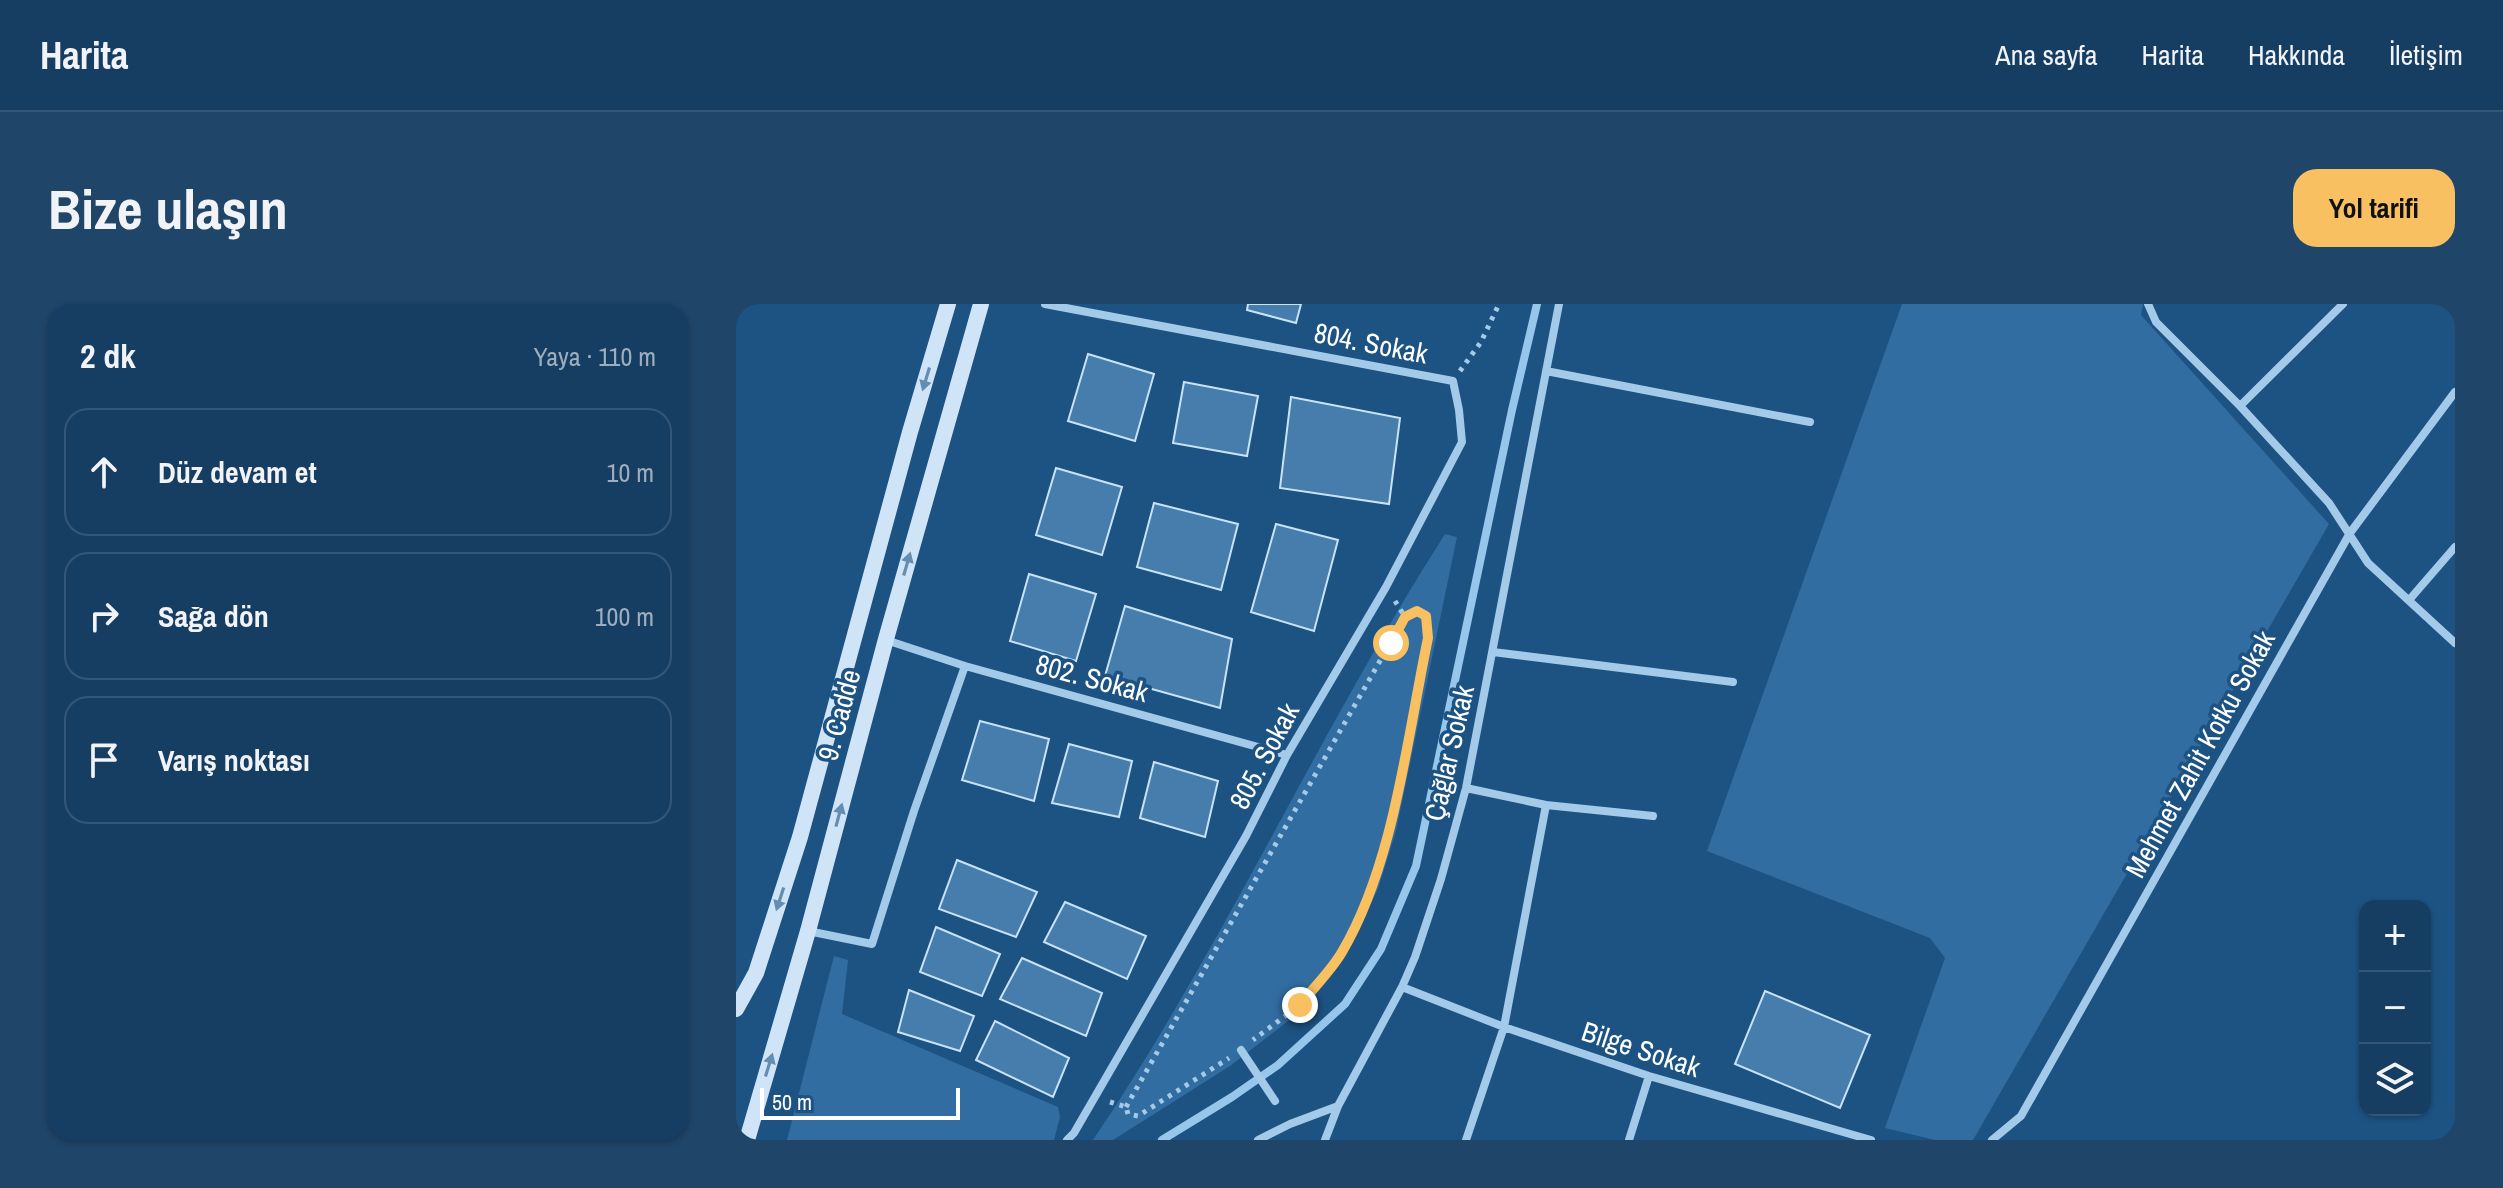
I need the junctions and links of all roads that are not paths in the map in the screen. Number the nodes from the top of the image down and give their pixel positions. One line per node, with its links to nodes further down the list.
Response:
1 (948, 304): 28 (main road, 9. Cadde, one-way to 28)
2 (981, 304): 17 (main road, 9. Cadde, one-way to 2)
3 (1045, 304): 10 (street, 804. Sokak)
4 (1559, 304): 9 (street, Çağlar Sokak)
5 (2148, 304): 12 (street)
6 (2343, 304): 12 (street)
7 (2450, 304): 8 (street)
8 (2455, 307)
9 (1546, 371): 13 (street); 19 (street, Çağlar Sokak)
10 (1453, 381): 22 (street, 805. Sokak)
11 (2455, 392): 14 (street, Mehmet Zahit Kotku Sokak)
12 (2240, 406): 14 (street)
13 (1810, 422)
14 (2350, 533): 16 (street); 41 (street, Mehmet Zahit Kotku Sokak)
15 (2455, 547): 16 (street)
16 (2410, 599): 18 (street)
17 (886, 639): 20 (street, 802. Sokak); 26 (main road, 9. Cadde, one-way to 17)
18 (2455, 643)
19 (1493, 652): 21 (street); 23 (street, Çağlar Sokak)
20 (965, 666): 22 (street, 802. Sokak); 26 (street)
21 (1733, 682)
22 (1287, 755): 35 (street, 805. Sokak)
23 (1466, 788): 24 (street); 27 (street, Çağlar Sokak)
24 (1546, 805): 25 (street); 29 (street)
25 (1653, 816)
26 (808, 931): 34 (main road, 9. Cadde, one-way to 26)
27 (1402, 987): 29 (street, Bilge Sokak); 33 (street, Çağlar Sokak)
28 (736, 1009)
29 (1504, 1027): 31 (street, Bilge Sokak); 38 (street)
30 (1241, 1050): 32 (street)
31 (1649, 1076): 39 (street); 40 (street, Bilge Sokak)
32 (1275, 1101)
33 (1338, 1106): 36 (street); 37 (street, Çağlar Sokak)
34 (747, 1140)
35 (1067, 1140)
36 (1258, 1140)
37 (1325, 1140)
38 (1466, 1140)
39 (1629, 1140)
40 (1871, 1140)
41 (1992, 1140)

